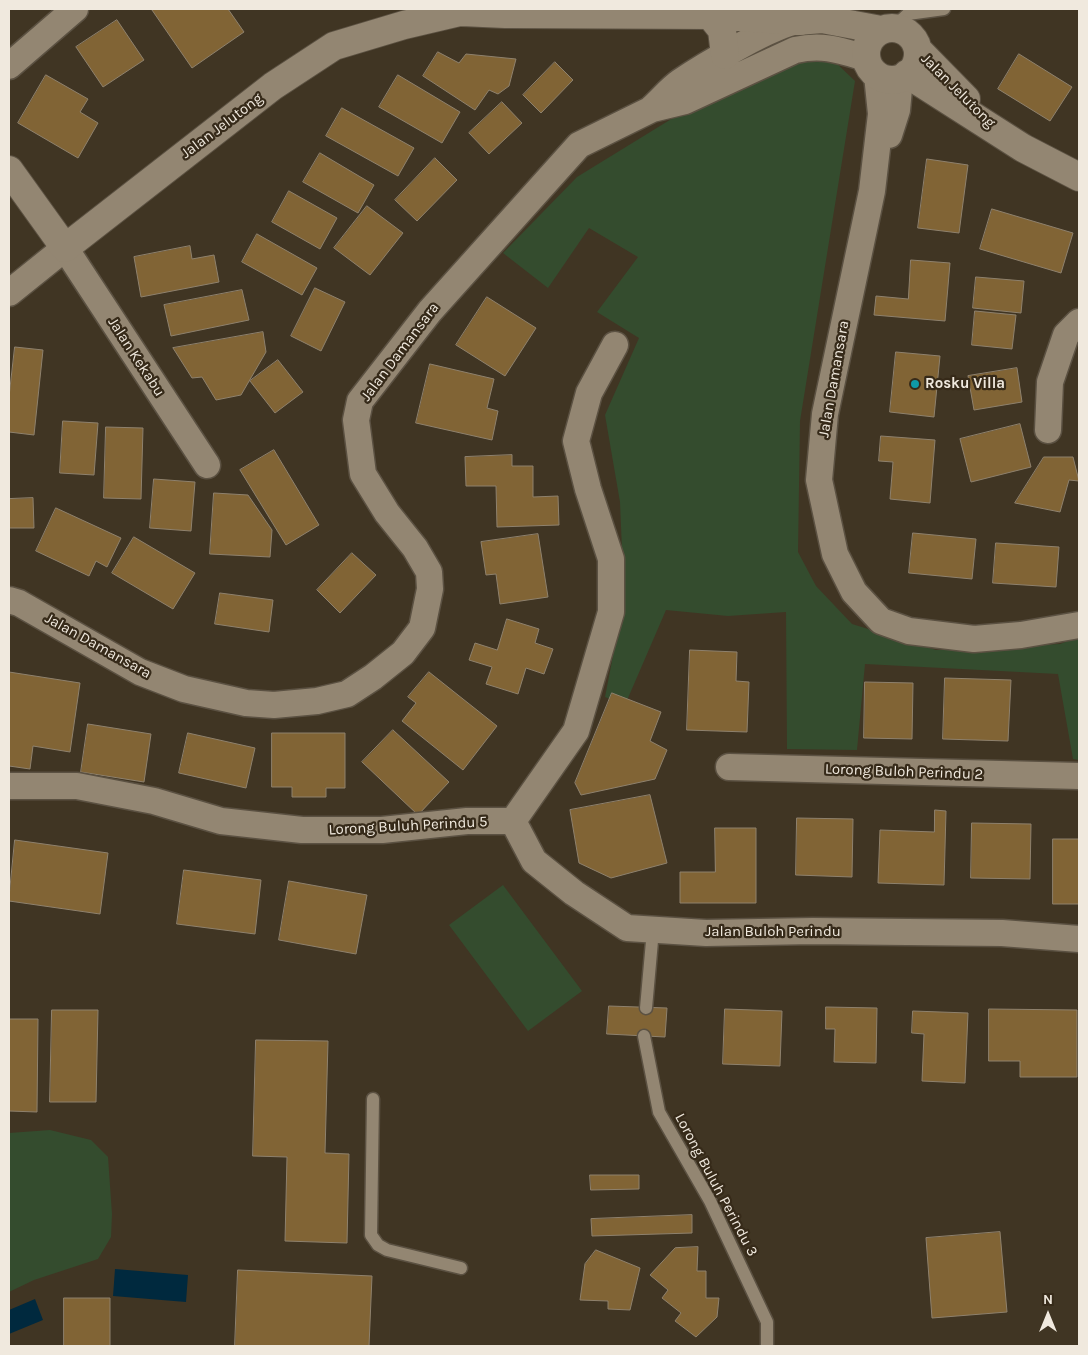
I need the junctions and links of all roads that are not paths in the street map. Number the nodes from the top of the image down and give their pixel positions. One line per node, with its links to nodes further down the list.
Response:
1 (75, 9): 9 (street)
2 (852, 9): 7 (street, Jalan Jelutong)
3 (944, 9): 7 (lane)
4 (467, 10): 5 (street, Jalan Jelutong); 13 (street, Jalan Jelutong)
5 (710, 15): 6 (street, Jalan Jelutong); 8 (street)
6 (797, 21): 7 (street, Jalan Damansara); 8 (street, Jalan Damansara)
7 (889, 52): 10 (street, Jalan Damansara); 12 (street, Jalan Jelutong); 20 (street, Jalan Damansara)
8 (725, 55): 10 (street, Jalan Damansara)
9 (9, 66)
10 (652, 109): 19 (street, Jalan Damansara)
11 (9, 170): 13 (street)
12 (1079, 177)
13 (65, 248): 14 (street, Jalan Jelutong); 18 (street, Jalan Kekabu)
14 (9, 293)
15 (1079, 322): 17 (street)
16 (614, 344): 24 (street)
17 (1048, 430)
18 (207, 465)
19 (9, 600)
20 (1079, 624)
21 (729, 767): 22 (street, Lorong Buloh Perindu 2)
22 (1079, 776)
23 (9, 786): 24 (street, Lorong Buluh Perindu 5)
24 (513, 821): 25 (street, Jalan Buloh Perindu)
25 (653, 930): 26 (street, Jalan Buloh Perindu); 27 (lane)
26 (1079, 939)
27 (646, 1008)
28 (644, 1036): 31 (lane, Lorong Buluh Perindu 3)
29 (373, 1099): 30 (lane)
30 (461, 1268)
31 (767, 1346)

